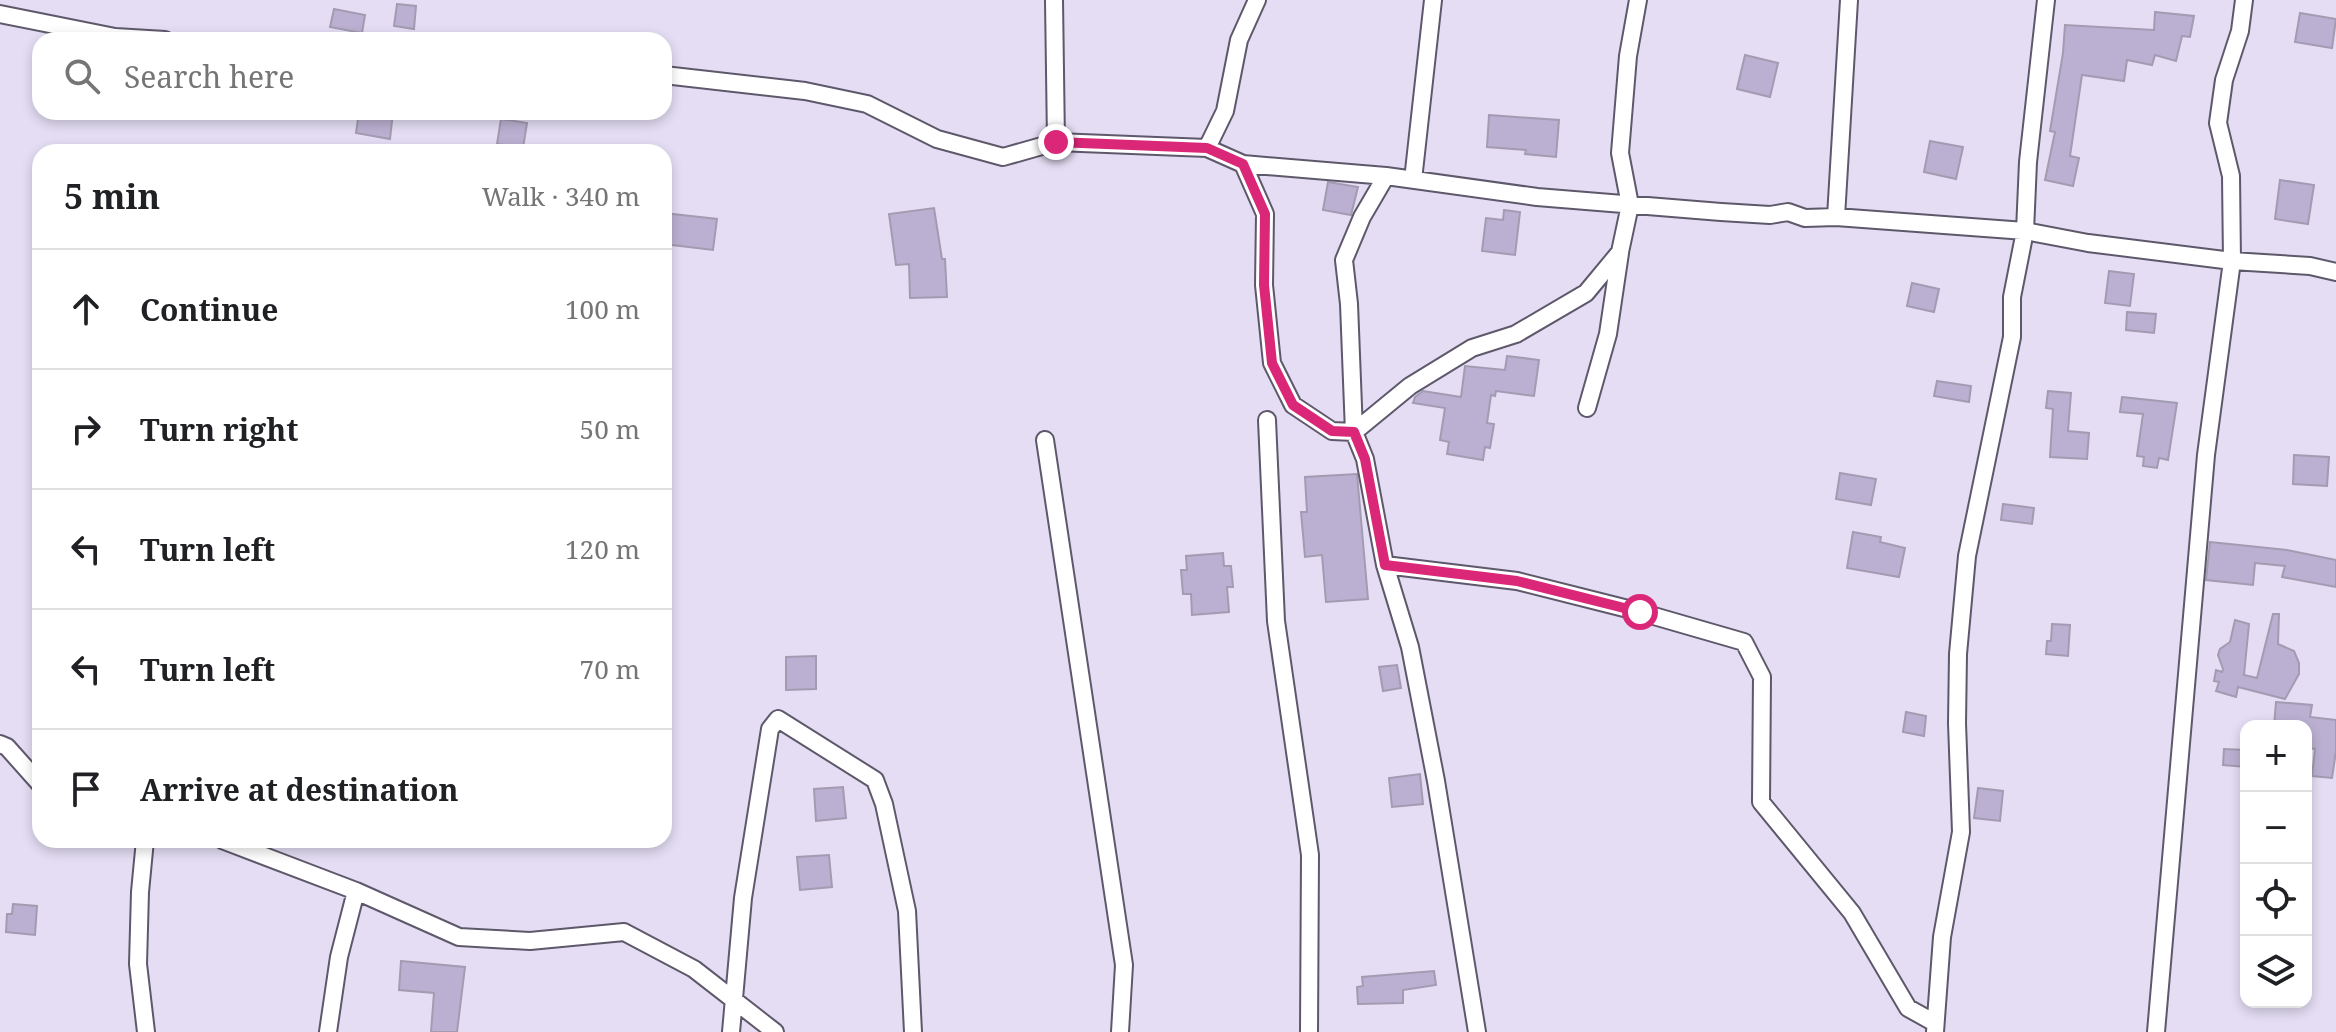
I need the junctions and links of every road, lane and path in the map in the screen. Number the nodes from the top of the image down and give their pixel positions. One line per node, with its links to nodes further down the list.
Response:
1 (1054, 0): 11 (street)
2 (1257, 0): 12 (street)
3 (1433, 0): 15 (street)
4 (1638, 0): 16 (street)
5 (1849, 0): 17 (street)
6 (2046, 0): 18 (street)
7 (2244, 0): 20 (street)
8 (0, 14): 9 (street)
9 (90, 32)
10 (672, 76): 11 (street)
11 (1056, 142): 12 (street)
12 (1207, 148): 13 (street)
13 (1243, 164): 14 (street); 24 (street)
14 (1386, 176): 15 (street); 24 (street)
15 (1413, 180): 16 (street)
16 (1630, 205): 17 (street); 19 (street)
17 (1836, 217): 18 (street)
18 (2025, 231): 20 (street); 33 (street)
19 (1620, 252): 22 (street); 24 (street)
20 (2232, 261): 21 (street); 42 (street)
21 (2336, 272)
22 (1587, 408)
23 (1267, 420): 40 (street)
24 (1354, 432): 26 (street)
25 (1045, 440): 39 (street)
26 (1385, 565): 33 (street); 41 (street)
27 (0, 744): 28 (street)
28 (32, 775)
29 (144, 848): 34 (street)
30 (243, 848): 31 (street)
31 (356, 891): 32 (street); 35 (street)
32 (733, 998): 36 (street); 37 (street); 38 (street)
33 (1935, 1028)
34 (146, 1032)
35 (328, 1032)
36 (731, 1032)
37 (775, 1032)
38 (913, 1032)
39 (1120, 1032)
40 (1309, 1032)
41 (1477, 1032)
42 (2156, 1032)

